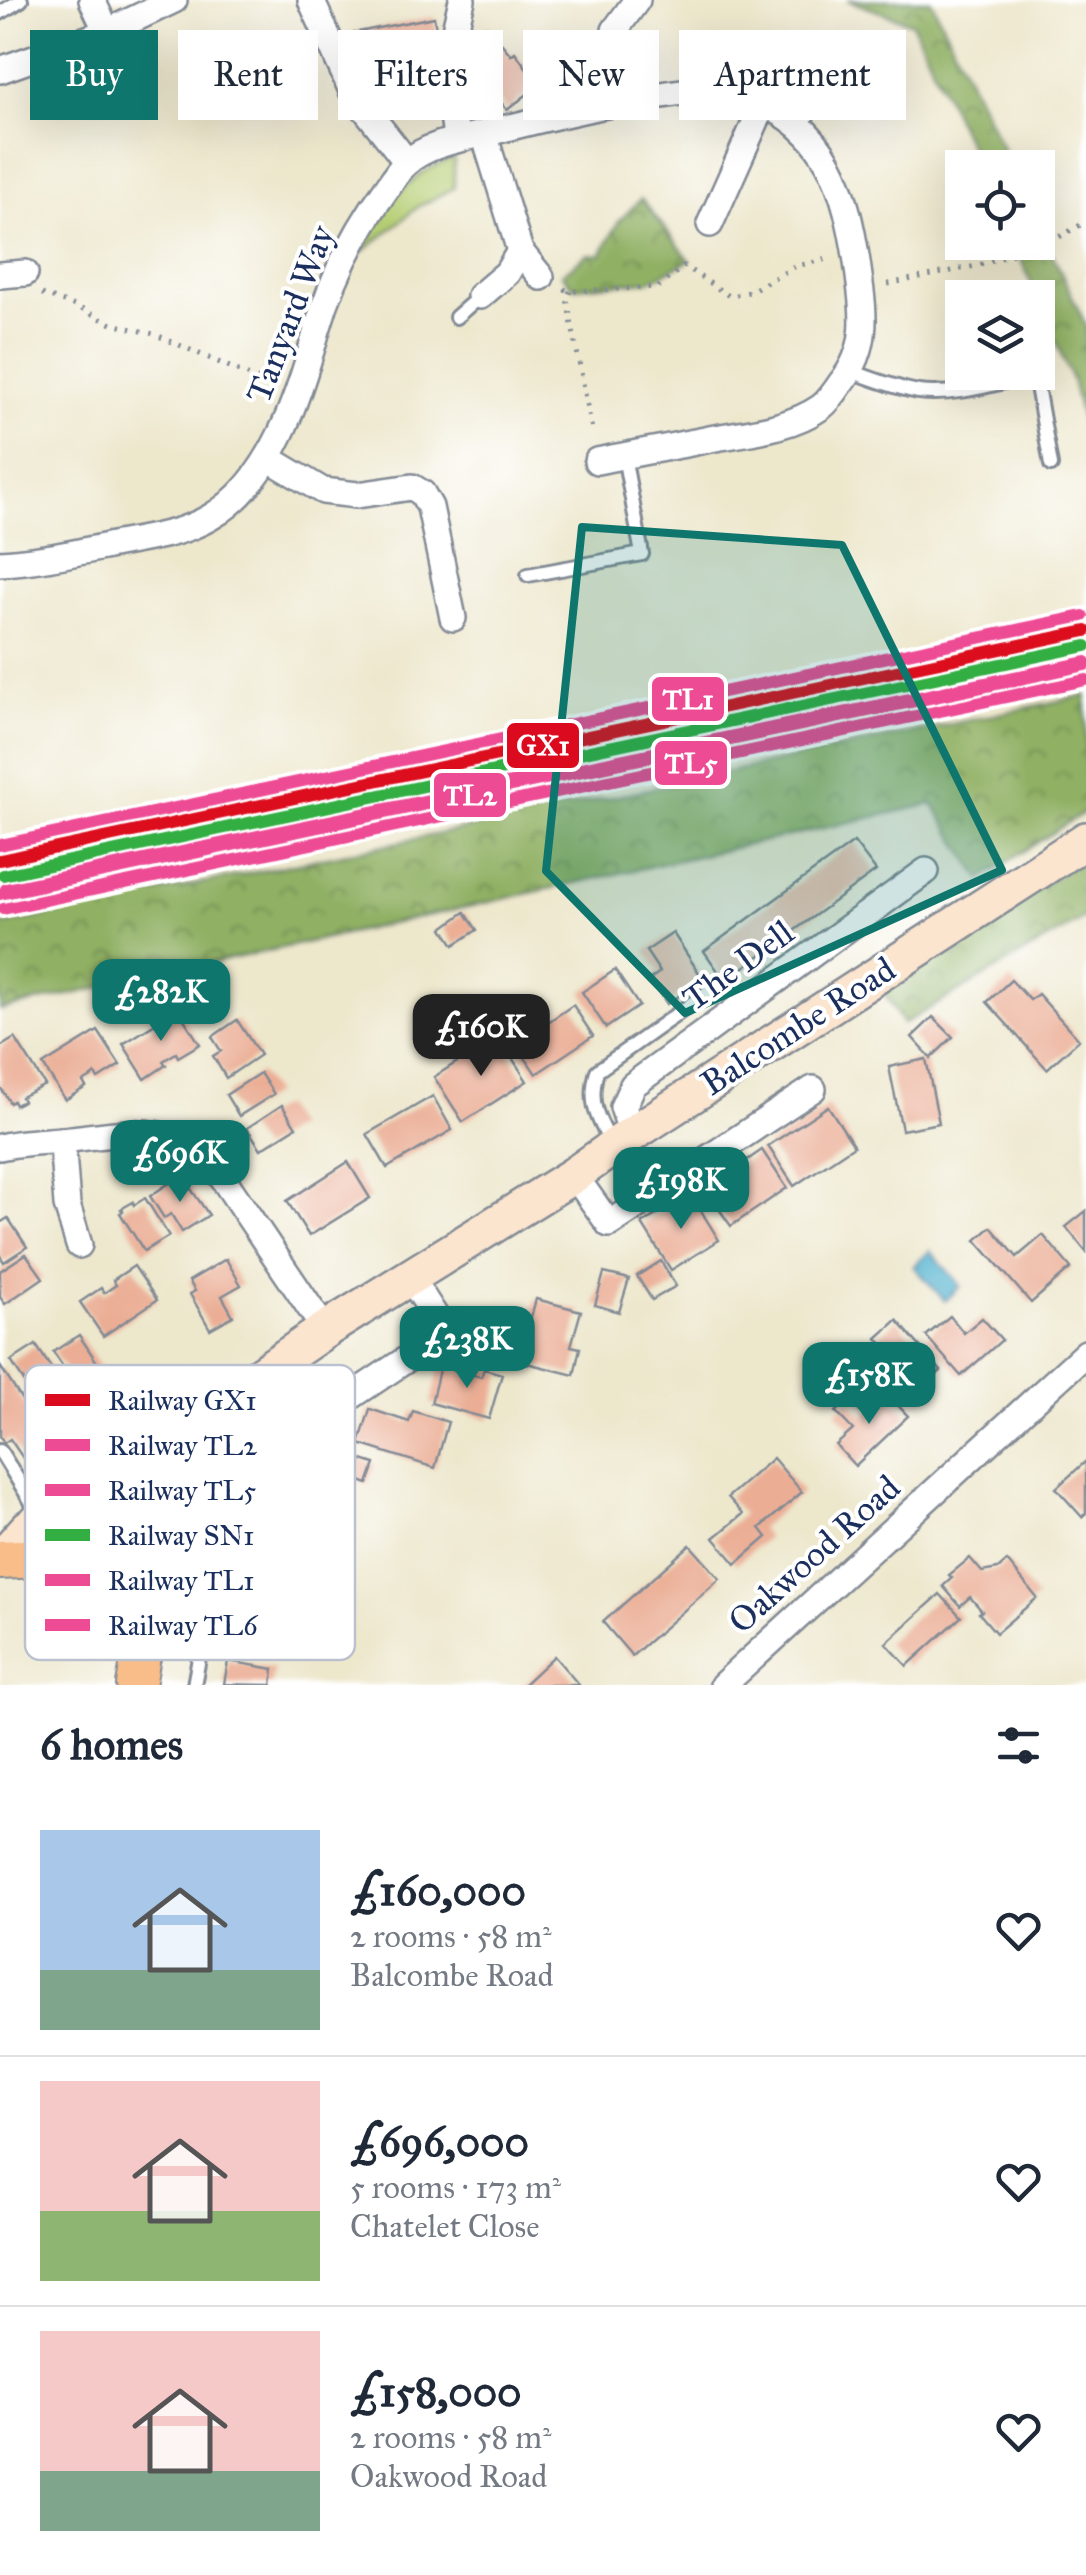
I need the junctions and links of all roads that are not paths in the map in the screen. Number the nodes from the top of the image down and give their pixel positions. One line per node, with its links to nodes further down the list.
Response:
1 (21, 0): 7 (lane)
2 (92, 0): 8 (street)
3 (174, 0): 9 (street)
4 (311, 0): 18 (street)
5 (462, 0): 17 (street)
6 (637, 0): 10 (street)
7 (0, 13)
8 (105, 30)
9 (110, 30)
10 (615, 30)
11 (30, 59): 12 (street)
12 (0, 70)
13 (545, 120): 16 (street, Tanyard Way)
14 (756, 120): 19 (street)
15 (796, 121): 24 (street, Tanyard Way)
16 (484, 134): 17 (street, Tanyard Way); 20 (street)
17 (456, 139): 18 (street, Tanyard Way)
18 (407, 162): 26 (street, Tanyard Way)
19 (710, 224)
20 (520, 251): 21 (street); 22 (street)
21 (542, 277)
22 (480, 296): 23 (lane)
23 (456, 317)
24 (851, 371): 25 (street, Tanyard Way); 28 (lane)
25 (624, 456): 27 (street, Tanyard Way); 30 (lane)
26 (268, 458): 29 (street, Tanyard Way); 31 (street, Tanyard Way)
27 (598, 461)
28 (1051, 465)
29 (0, 562)
30 (528, 575)
31 (453, 618)
32 (1086, 840): 37 (main road, Balcombe Road)
33 (926, 871): 37 (street, The Dell)
34 (711, 990): 37 (lane)
35 (812, 1090): 39 (street)
36 (62, 1140): 38 (street); 40 (street); 42 (street)
37 (623, 1140): 39 (main road, Balcombe Road)
38 (0, 1147)
39 (574, 1174): 41 (main road, Balcombe Road)
40 (79, 1245)
41 (410, 1276): 42 (main road, Balcombe Road); 45 (street)
42 (325, 1330): 44 (main road, Balcombe Road)
43 (1086, 1353): 53 (street, Oakwood Road)
44 (275, 1365)
45 (355, 1393)
46 (0, 1451): 47 (lane)
47 (25, 1479)
48 (25, 1531): 50 (main road, Balcombe Road)
49 (25, 1558): 50 (main road, Balcombe Road)
50 (0, 1559)
51 (199, 1660): 52 (lane)
52 (194, 1685)
53 (722, 1685)

